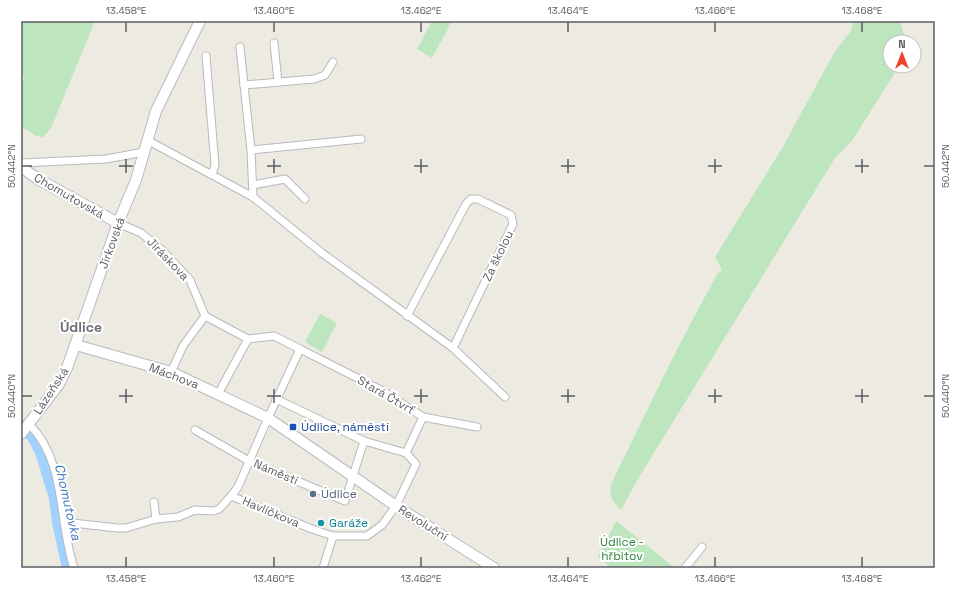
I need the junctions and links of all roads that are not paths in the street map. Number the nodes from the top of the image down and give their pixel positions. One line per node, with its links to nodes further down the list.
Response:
1 (200, 21): 9 (street, Jirkovská)
2 (274, 43): 6 (street)
3 (240, 47): 7 (street)
4 (206, 56): 14 (street)
5 (333, 62): 6 (street)
6 (278, 82): 7 (street)
7 (244, 85): 10 (street)
8 (361, 139): 10 (street)
9 (147, 140): 11 (street, Jirkovská); 14 (street)
10 (251, 150): 15 (street)
11 (144, 152): 12 (street); 18 (street, Jirkovská)
12 (21, 163)
13 (21, 167): 18 (street, Chomutovská)
14 (212, 174): 16 (street)
15 (253, 185): 16 (street); 17 (street)
16 (253, 197): 20 (street)
17 (305, 199)
18 (118, 223): 19 (street, Jiráskova); 22 (street, Jirkovská)
19 (205, 316): 21 (street); 25 (street)
20 (407, 316): 23 (street); 23 (street, Za školou)
21 (248, 339): 24 (street, Stará Čtvrť); 26 (street)
22 (76, 345): 25 (street, Máchova); 32 (street, Lázeňská)
23 (453, 348): 27 (street)
24 (300, 349): 28 (street); 29 (street, Stará Čtvrť)
25 (171, 372): 26 (street, Máchova)
26 (218, 394): 30 (street, Máchova)
27 (505, 397)
28 (276, 399): 30 (street, Náměstí); 34 (street)
29 (423, 417): 31 (street, Stará Čtvrť); 35 (street)
30 (268, 418): 36 (street, Náměstí); 37 (street)
31 (477, 427)
32 (25, 430): 42 (street)
33 (195, 430): 36 (street)
34 (364, 441): 35 (street); 37 (street, Náměstí)
35 (406, 453): 40 (street, Havlíčkova)
36 (249, 461): 37 (street, Náměstí); 38 (street)
37 (352, 476): 40 (street, Revoluční)
38 (231, 496): 41 (street); 43 (street, Havlíčkova)
39 (154, 502): 41 (street)
40 (396, 506): 43 (street, Havlíčkova); 47 (street, Revoluční)
41 (156, 519): 42 (street)
42 (64, 522): 45 (street)
43 (333, 536): 46 (street)
44 (702, 547): 48 (street)
45 (74, 568)
46 (323, 568)
47 (494, 568)
48 (685, 568)

